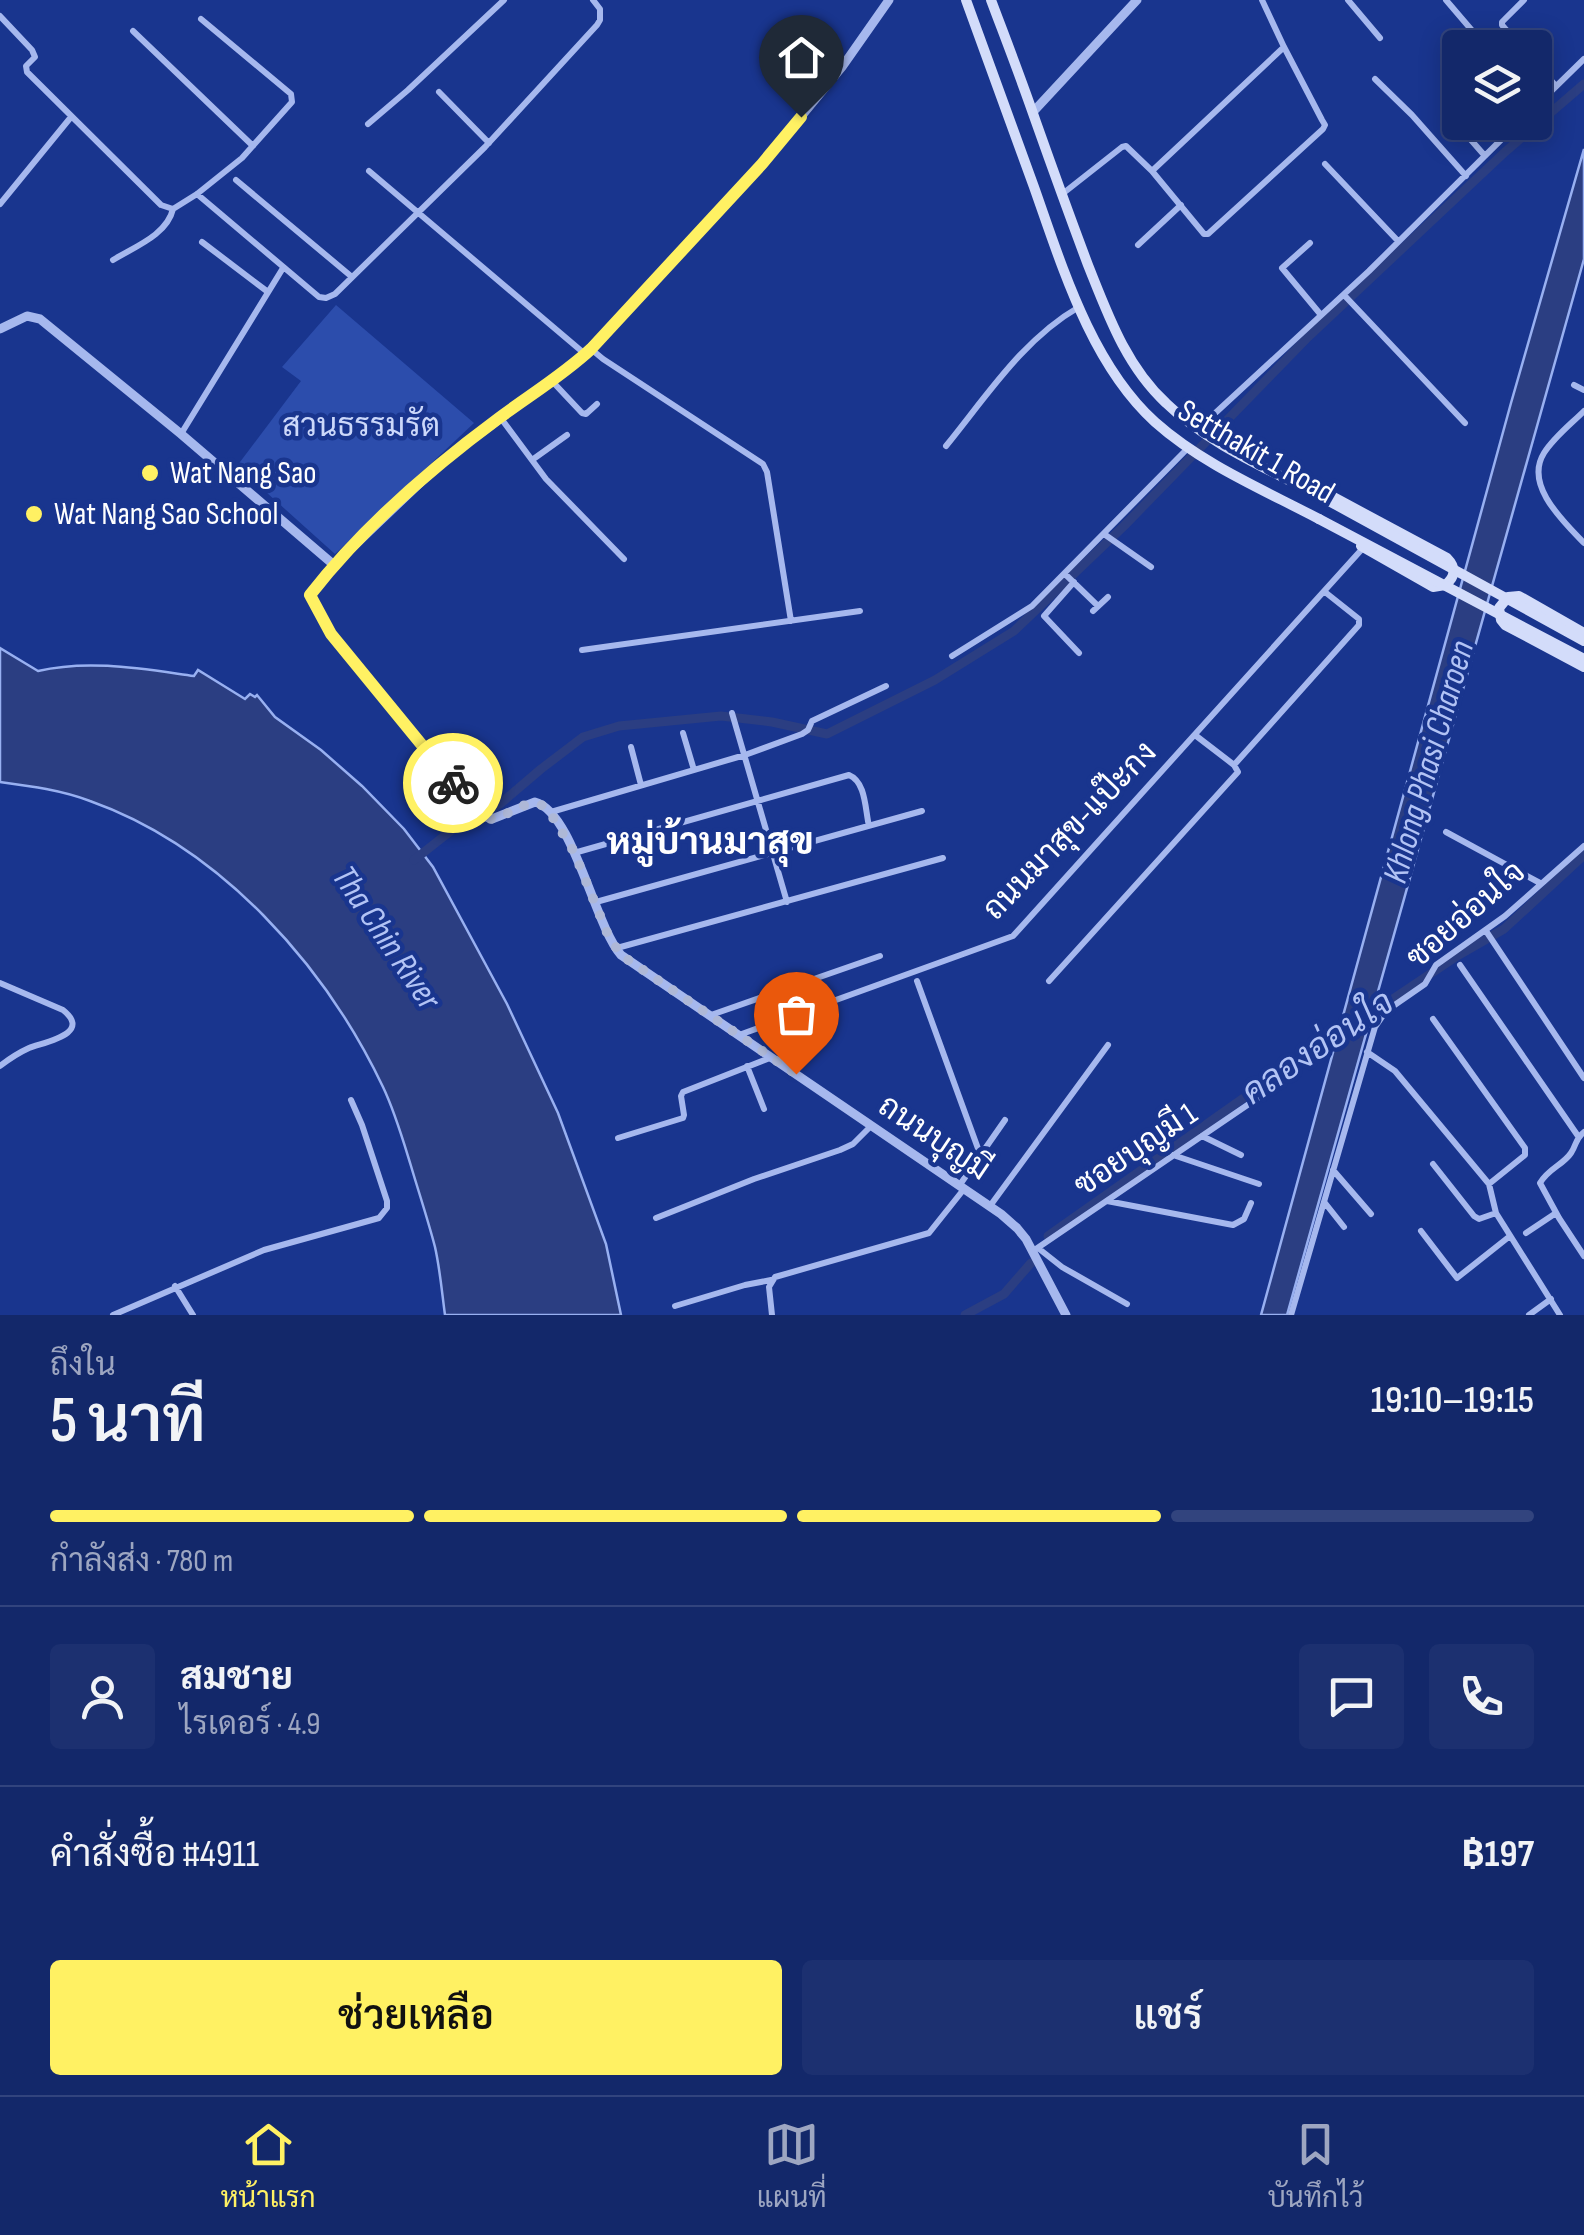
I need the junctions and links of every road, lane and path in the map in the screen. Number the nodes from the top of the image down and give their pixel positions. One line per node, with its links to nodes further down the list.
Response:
1 (504, 0): 30 (street)
2 (593, 0): 33 (street)
3 (889, 0): 61 (street)
4 (966, 0): 21 (main road, Setthakit 1 Road)
5 (991, 0): 19 (main road, Setthakit 1 Road)
6 (1137, 0): 28 (street)
7 (1262, 0): 20 (street)
8 (1348, 0): 18 (street)
9 (1446, 0): 15 (street)
10 (1509, 0): 12 (street)
11 (1524, 0): 12 (street)
12 (1515, 8): 16 (street)
13 (0, 16): 29 (street)
14 (202, 19): 34 (street)
15 (1472, 30)
16 (1506, 30)
17 (133, 31): 34 (street)
18 (1380, 38)
19 (1008, 45): 21 (main road); 28 (main road, Setthakit 1 Road)
20 (1284, 47): 38 (street); 46 (street)
21 (985, 54): 58 (main road, Setthakit 1 Road)
22 (1584, 59): 25 (street)
23 (1374, 80): 39 (street)
24 (1552, 82): 25 (street)
25 (1555, 85): 26 (street)
26 (1552, 88)
27 (439, 92): 33 (street)
28 (1033, 112): 44 (main road, Setthakit 1 Road)
29 (71, 117): 42 (street); 47 (street)
30 (368, 124)
31 (1471, 140): 35 (street)
32 (1501, 140): 35 (street)
33 (489, 143): 48 (street)
34 (253, 146): 43 (street)
35 (1485, 156): 39 (street)
36 (1325, 164): 49 (street)
37 (369, 170): 48 (street)
38 (1152, 172): 44 (street); 46 (street)
39 (1466, 176): 49 (street)
40 (236, 180): 55 (street)
41 (0, 187): 42 (street)
42 (8, 194): 45 (street)
43 (197, 194): 47 (street); 54 (street)
44 (1061, 194): 69 (main road, Setthakit 1 Road)
45 (0, 204)
46 (1181, 205): 52 (street)
47 (173, 210): 53 (street)
48 (418, 212): 55 (street); 61 (street)
49 (1398, 240): 57 (street)
50 (202, 242): 56 (street)
51 (1310, 243): 59 (street)
52 (1138, 245)
53 (113, 260)
54 (284, 268): 55 (street); 56 (street)
55 (352, 277)
56 (268, 292): 70 (street)
57 (1344, 294): 59 (street); 68 (street)
58 (1080, 307): 73 (street); 74 (main road, Setthakit 1 Road)
59 (1321, 315): 69 (street)
60 (0, 329): 70 (street)
61 (588, 352): 62 (street); 89 (street)
62 (551, 380): 65 (street); 67 (street)
63 (1574, 385): 64 (street)
64 (1584, 390)
65 (596, 404)
66 (1584, 412): 78 (street)
67 (500, 417): 76 (street); 81 (street)
68 (1465, 422)
69 (1198, 429): 72 (main road, Setthakit 1 Road)
70 (181, 434): 81 (street)
71 (568, 435): 76 (street)
72 (1215, 440): 79 (main road); 91 (main road, Setthakit 1 Road, bridge)
73 (946, 446)
74 (1188, 448): 75 (main road, Setthakit 1 Road); 77 (street)
75 (1204, 458): 79 (main road); 95 (main road, Setthakit 1 Road, bridge)
76 (532, 460): 80 (street)
77 (1104, 534): 82 (street); 83 (street)
78 (1584, 542)
79 (1363, 548): 85 (street, ถนนมาสุข-แป๊ะกง)
80 (624, 559)
81 (334, 565): 86 (street)
82 (1151, 567)
83 (1065, 574): 84 (street); 94 (street)
84 (1074, 582): 87 (street); 93 (street)
85 (1324, 592): 100 (street, ถนนมาสุข-แป๊ะกง); 103 (street)
86 (310, 595): 108 (street)
87 (1108, 597)
88 (860, 612): 89 (street)
89 (791, 620): 92 (street)
90 (1584, 633): 96 (main road)
91 (1584, 641)
92 (582, 650)
93 (1078, 653)
94 (952, 656)
95 (1584, 658)
96 (1584, 667)
97 (886, 686): 102 (street)
98 (732, 713): 102 (street)
99 (683, 733): 104 (street)
100 (1195, 735): 103 (street); 127 (street, ถนนมาสุข-แป๊ะกง)
101 (631, 747): 105 (street)
102 (745, 755): 104 (street); 106 (street)
103 (1234, 765): 123 (street)
104 (694, 770): 105 (street)
105 (642, 784): 108 (street)
106 (758, 802): 109 (street); 112 (street); 113 (street)
107 (922, 811): 109 (street)
108 (551, 812): 112 (street, ถนนบุญมี)
109 (869, 826): 113 (street)
110 (1446, 832): 115 (street)
111 (1584, 846): 115 (street, ซอยอ่อนใจ)
112 (574, 852): 116 (street, ถนนบุญมี)
113 (773, 853): 116 (street); 117 (street)
114 (943, 858): 117 (street)
115 (1540, 883): 118 (street, ซอยอ่อนใจ)
116 (596, 902): 119 (street, ถนนบุญมี)
117 (787, 902): 119 (street)
118 (1489, 935): 129 (street, ซอยอ่อนใจ); 133 (street)
119 (615, 948): 125 (street, ถนนบุญมี)
120 (880, 956): 125 (street)
121 (1460, 965): 139 (street)
122 (916, 981): 142 (street)
123 (1048, 981)
124 (0, 982): 131 (street)
125 (709, 1015): 127 (street, ถนนบุญมี)
126 (1433, 1019): 148 (street)
127 (738, 1035): 130 (street, ถนนบุญมี)
128 (1108, 1045): 153 (street)
129 (1368, 1052): 146 (street); 148 (street)
130 (771, 1058): 132 (street); 138 (street, ถนนบุญมี)
131 (0, 1066)
132 (748, 1066): 136 (street); 141 (street)
133 (1584, 1078)
134 (1268, 1092): 140 (street, ซอยบุญมี 1)
135 (350, 1100): 165 (street)
136 (764, 1109)
137 (1006, 1120): 142 (street)
138 (870, 1126): 149 (street, ถนนบุญมี); 157 (street)
139 (1581, 1134): 155 (street)
140 (1200, 1136): 143 (street, ซอยบุญมี 1); 144 (street)
141 (618, 1138)
142 (980, 1154): 149 (street)
143 (1173, 1154): 147 (street); 150 (street, ซอยบุญมี 1)
144 (1241, 1155)
145 (1433, 1164): 154 (street)
146 (1333, 1170): 151 (street); 156 (street)
147 (1258, 1184)
148 (1489, 1184): 154 (street)
149 (961, 1187): 153 (street, ถนนบุญมี); 164 (street)
150 (1106, 1201): 152 (street); 162 (street, ซอยบุญมี 1)
151 (1324, 1202): 158 (street); 173 (street)
152 (1251, 1204)
153 (990, 1206): 162 (street, ถนนบุญมี)
154 (1496, 1212): 161 (street)
155 (1556, 1213): 160 (street); 163 (street)
156 (1371, 1214)
157 (656, 1218)
158 (1344, 1227)
159 (1421, 1231): 161 (street)
160 (1526, 1233)
161 (1510, 1236): 166 (street)
162 (1035, 1250): 167 (street); 172 (street, ถนนบุญมี)
163 (1584, 1256)
164 (771, 1280): 168 (street); 171 (street)
165 (175, 1286): 169 (street); 170 (street)
166 (1551, 1300): 174 (street); 175 (street)
167 (1128, 1304)
168 (675, 1306)
169 (112, 1315)
170 (192, 1315)
171 (772, 1315)
172 (1066, 1315)
173 (1290, 1315)
174 (1529, 1315)
175 (1560, 1315)

